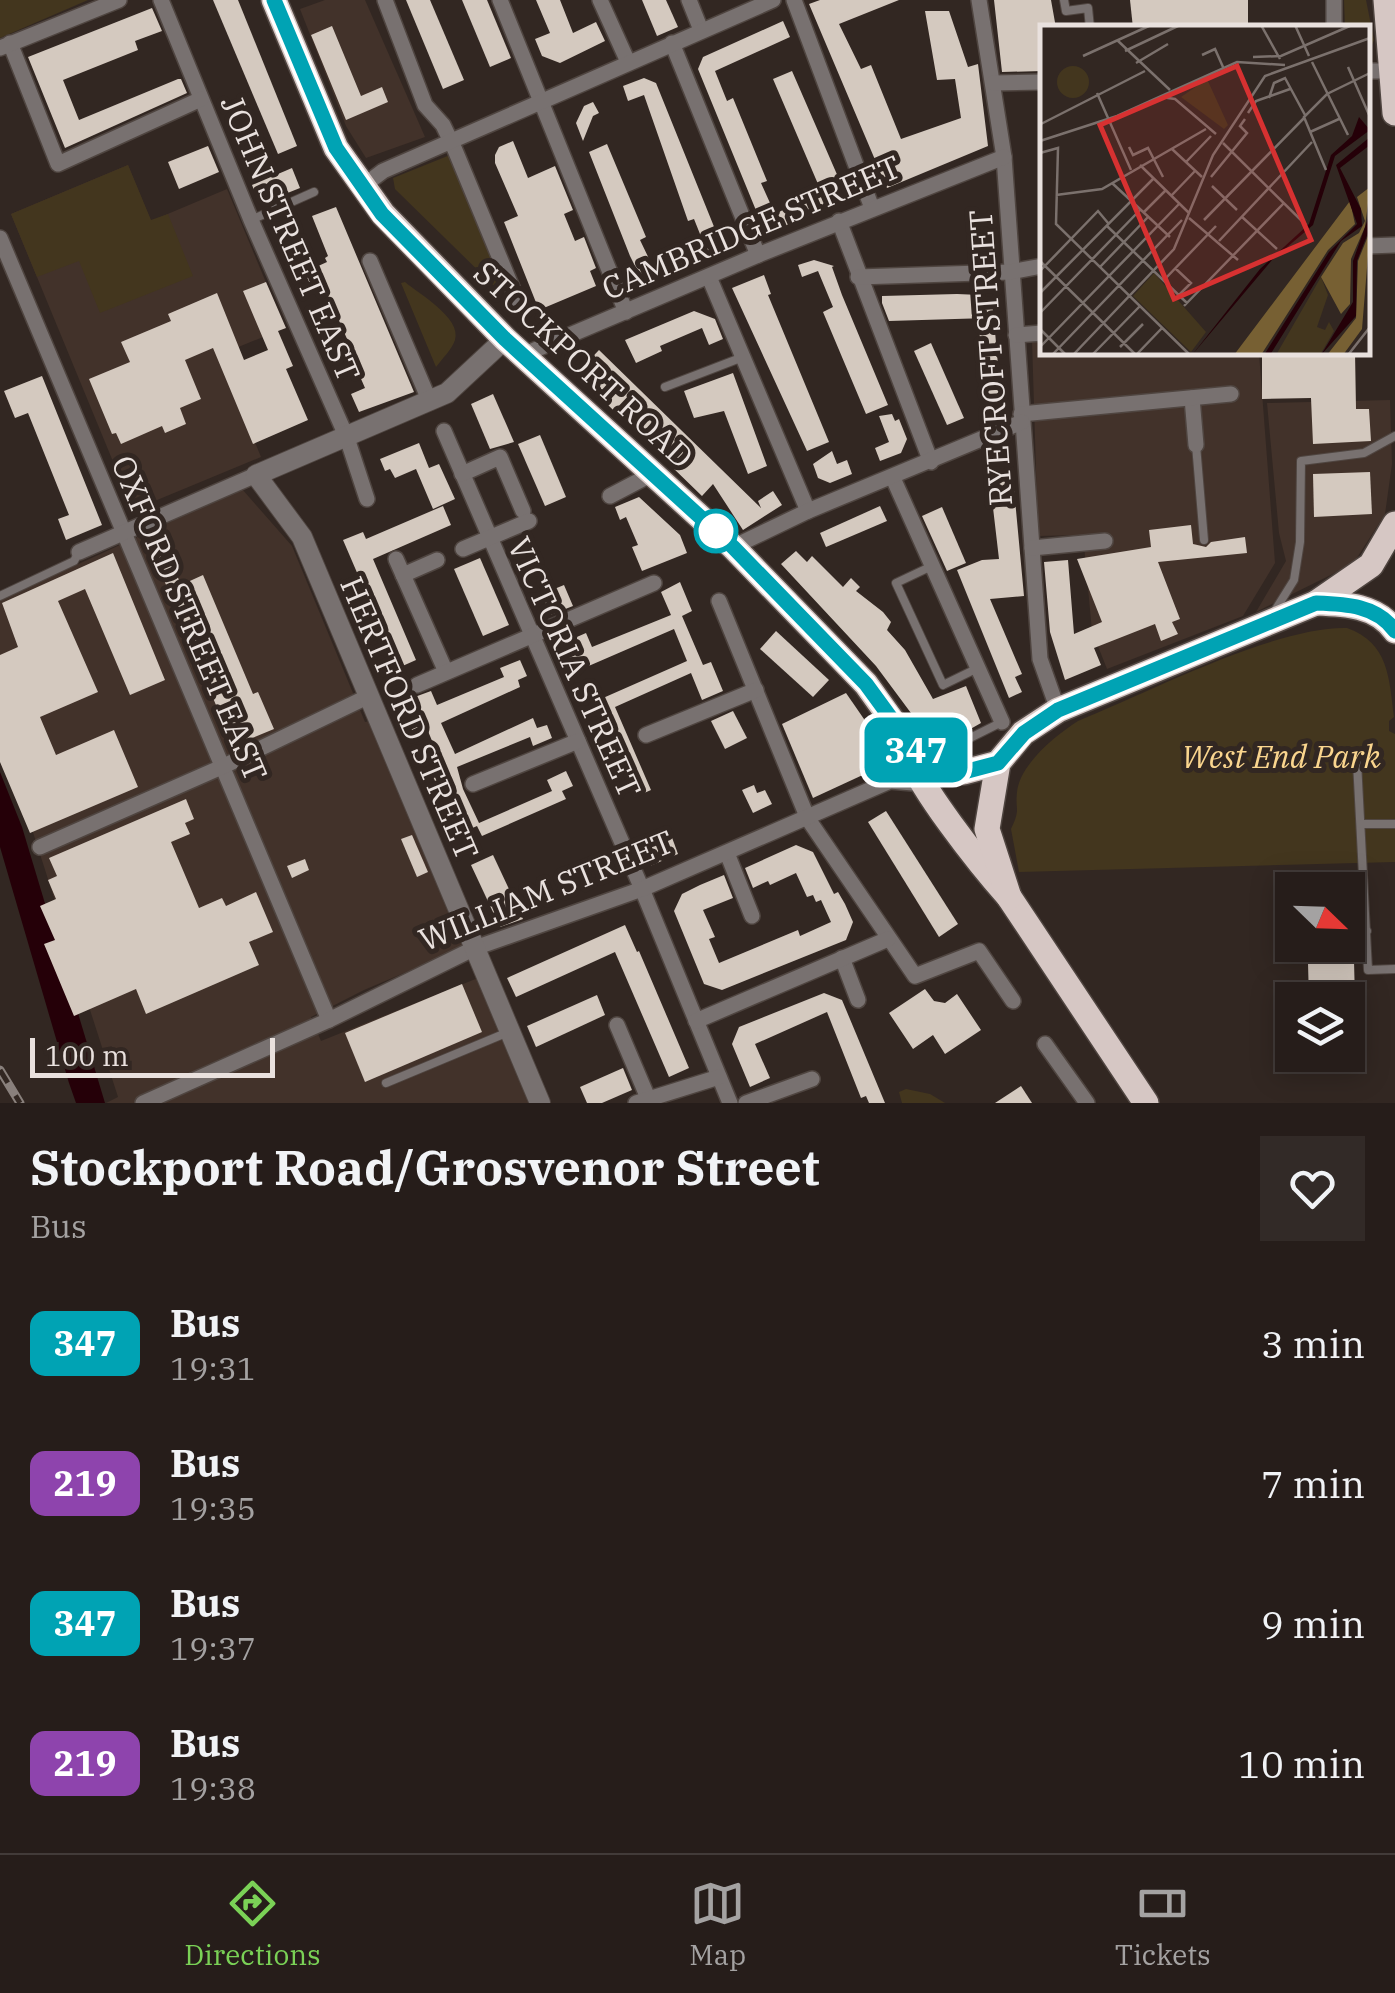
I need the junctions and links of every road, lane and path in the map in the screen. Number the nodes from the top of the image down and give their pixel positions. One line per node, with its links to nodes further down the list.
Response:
1 (119, 0): 16 (street)
2 (162, 0): 21 (street, JOHN STREET EAST)
3 (274, 0): 26 (highway, STOCKPORT ROAD)
4 (384, 0): 24 (street)
5 (500, 0): 22 (street)
6 (600, 0): 17 (street)
7 (689, 0): 14 (street)
8 (774, 0): 14 (street)
9 (794, 0): 28 (street)
10 (979, 0): 20 (street, RYECROFT STREET)
11 (1064, 0): 13 (lane)
12 (1386, 0): 18 (highway)
13 (1090, 25)
14 (702, 30): 15 (street)
15 (672, 43): 17 (street); 34 (street)
16 (5, 46): 21 (street)
17 (628, 62): 22 (street)
18 (1385, 72): 23 (highway)
19 (1040, 82): 20 (street)
20 (994, 83): 25 (street, RYECROFT STREET)
21 (201, 99): 29 (street, JOHN STREET EAST)
22 (543, 101): 24 (street); 41 (street)
23 (1395, 113)
24 (451, 142): 26 (street); 40 (street)
25 (1004, 157): 28 (street, CAMBRIDGE STREET); 37 (street, RYECROFT STREET)
26 (362, 187): 44 (highway, STOCKPORT ROAD)
27 (314, 192): 29 (lane)
28 (872, 208): 30 (street, CAMBRIDGE STREET)
29 (251, 220): 53 (street, JOHN STREET EAST)
30 (839, 222): 34 (street, CAMBRIDGE STREET); 38 (street)
31 (0, 238): 64 (street, OXFORD STREET EAST)
32 (1395, 245): 33 (street)
33 (1370, 246)
34 (758, 254): 39 (street, CAMBRIDGE STREET)
35 (370, 261): 49 (street)
36 (1040, 266): 37 (street)
37 (1010, 272): 38 (street); 43 (street, RYECROFT STREET)
38 (858, 276): 55 (street)
39 (708, 277): 41 (street, CAMBRIDGE STREET); 45 (street)
40 (518, 302)
41 (626, 312): 44 (street, CAMBRIDGE STREET)
42 (1040, 334): 43 (street)
43 (1016, 335): 50 (street, RYECROFT STREET)
44 (514, 347): 49 (street, CAMBRIDGE STREET); 57 (highway, STOCKPORT ROAD)
45 (743, 357): 46 (lane); 62 (street)
46 (665, 387)
47 (1231, 394): 48 (street)
48 (1192, 398): 50 (street); 54 (street)
49 (430, 402): 53 (street, CAMBRIDGE STREET)
50 (1022, 418): 55 (street); 69 (street, RYECROFT STREET)
51 (444, 431): 56 (street, VICTORIA STREET)
52 (1395, 436): 80 (lane)
53 (347, 438): 58 (street, CAMBRIDGE STREET); 61 (street, JOHN STREET EAST)
54 (1196, 445): 66 (lane)
55 (931, 462): 59 (street)
56 (462, 474): 65 (street, VICTORIA STREET); 65 (street, VICTORIA STREET)
57 (652, 474): 60 (street); 68 (highway, STOCKPORT ROAD)
58 (256, 475): 64 (street, CAMBRIDGE STREET); 87 (street, HERTFORD STREET)
59 (893, 478): 62 (street); 74 (street)
60 (610, 496)
61 (367, 499)
62 (808, 511): 68 (street)
63 (1395, 524): 79 (highway)
64 (123, 531): 71 (street, CAMBRIDGE STREET); 96 (street, OXFORD STREET EAST)
65 (490, 538): 70 (street); 82 (street, VICTORIA STREET)
66 (1204, 540)
67 (1105, 541): 69 (street)
68 (733, 547): 91 (highway, STOCKPORT ROAD)
69 (1032, 548): 88 (street, RYECROFT STREET)
70 (463, 550)
71 (79, 552): 77 (lane)
72 (396, 558): 75 (street)
73 (437, 560): 75 (street)
74 (932, 566): 83 (street); 83 (lane)
75 (403, 575): 84 (street)
76 (654, 583): 82 (street)
77 (0, 596)
78 (720, 601): 86 (street)
79 (1316, 603): 80 (highway); 81 (highway)
80 (1266, 624): 88 (highway)
81 (1395, 631)
82 (531, 636): 84 (street); 93 (street, VICTORIA STREET)
83 (978, 668): 89 (street)
84 (446, 672): 85 (street)
85 (417, 685)
86 (756, 690): 90 (street); 99 (street)
87 (369, 696): 96 (street); 109 (street, HERTFORD STREET)
88 (1058, 710): 95 (highway)
89 (1002, 722): 92 (lane)
90 (646, 736)
91 (904, 736): 95 (highway, STOCKPORT ROAD); 98 (highway, STOCKPORT ROAD)
92 (970, 738)
93 (578, 741): 97 (street); 104 (street, VICTORIA STREET)
94 (1358, 762): 100 (lane)
95 (998, 763): 105 (highway)
96 (224, 766): 102 (street); 114 (street, OXFORD STREET EAST)
97 (473, 784)
98 (924, 784): 99 (street, WILLIAM STREET); 105 (highway, STOCKPORT ROAD)
99 (808, 819): 103 (street, WILLIAM STREET); 108 (street)
100 (1361, 824): 101 (lane); 107 (lane)
101 (1395, 824)
102 (40, 847)
103 (727, 853): 104 (street, WILLIAM STREET); 106 (street)
104 (642, 889): 109 (street, WILLIAM STREET); 115 (street, VICTORIA STREET)
105 (1009, 897): 128 (highway, STOCKPORT ROAD)
106 (752, 916)
107 (1367, 932): 111 (lane)
108 (888, 939): 110 (street); 113 (street)
109 (475, 948): 114 (street, WILLIAM STREET); 117 (street, HERTFORD STREET)
110 (842, 958): 112 (street); 115 (street)
111 (1395, 969)
112 (858, 1000)
113 (1014, 1001)
114 (330, 1020): 123 (street, WILLIAM STREET)
115 (696, 1021): 119 (street, VICTORIA STREET)
116 (617, 1025): 122 (street)
117 (510, 1031): 121 (lane); 124 (street, HERTFORD STREET)
118 (1045, 1044): 127 (street)
119 (719, 1077): 122 (street); 125 (street, VICTORIA STREET)
120 (812, 1079): 126 (street)
121 (386, 1084)
122 (642, 1101)
123 (144, 1103)
124 (540, 1103)
125 (730, 1103)
126 (746, 1103)
127 (1087, 1103)
128 (1146, 1103)

